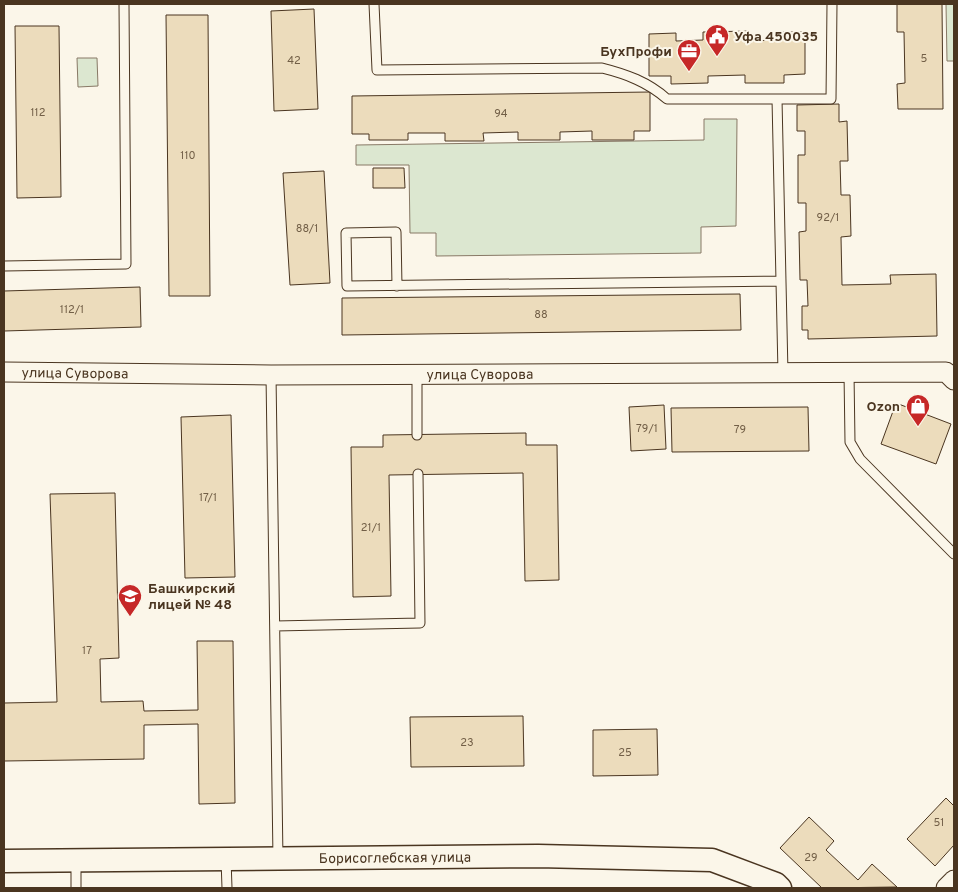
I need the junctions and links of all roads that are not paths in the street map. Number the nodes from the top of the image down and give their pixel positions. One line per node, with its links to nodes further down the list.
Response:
1 (124, 4): 5 (lane)
2 (374, 4): 4 (lane)
3 (832, 4): 4 (lane)
4 (777, 99): 6 (lane)
5 (4, 266)
6 (781, 280): 7 (lane); 9 (lane)
7 (397, 286): 7 (lane)
8 (4, 372): 11 (street, улица Суворова)
9 (783, 373): 10 (street, улица Суворова); 12 (street, улица Суворова)
10 (849, 373): 13 (street, улица Суворова); 16 (lane)
11 (271, 374): 12 (street, улица Суворова); 17 (lane)
12 (417, 374): 14 (lane)
13 (954, 380)
14 (417, 435)
15 (418, 474): 17 (lane)
16 (954, 554)
17 (275, 626): 19 (lane)
18 (226, 859): 19 (street, Борисоглебская улица); 20 (street, Борисоглебская улица); 24 (lane)
19 (278, 859): 25 (street, Борисоглебская улица)
20 (76, 860): 21 (street, Борисоглебская улица); 23 (lane)
21 (4, 861)
22 (954, 880): 26 (street)
23 (76, 888)
24 (226, 888)
25 (780, 888)
26 (946, 888)

